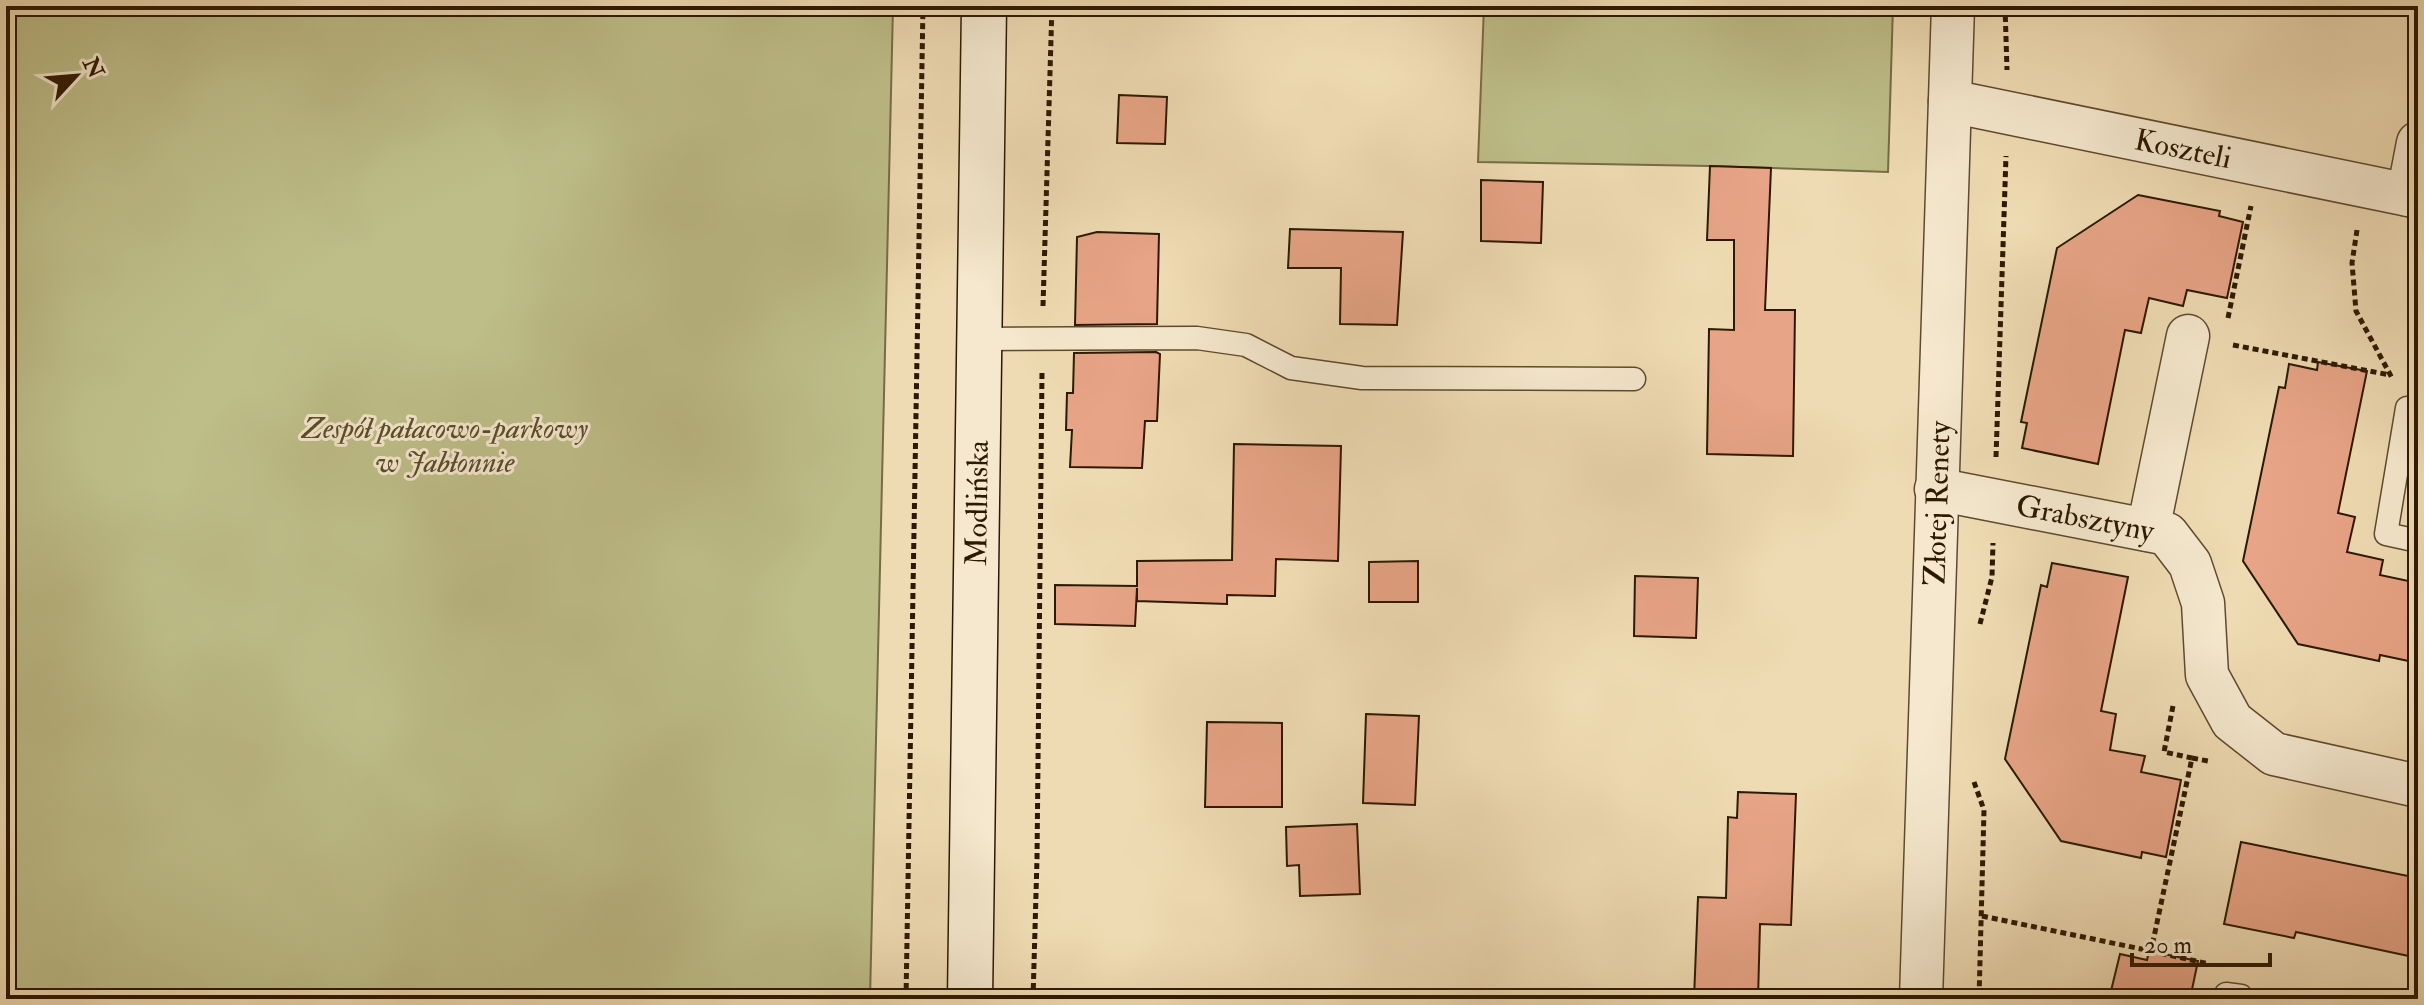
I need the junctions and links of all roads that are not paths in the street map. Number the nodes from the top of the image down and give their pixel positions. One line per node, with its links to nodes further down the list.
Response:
1 (984, 6): 6 (main road, Modlińska)
2 (1953, 6): 3 (street, Złotej Renety)
3 (1950, 101): 5 (street, Koszteli); 10 (street, Złotej Renety)
4 (2418, 143): 5 (street)
5 (2413, 196)
6 (981, 339): 8 (lane); 14 (main road, Modlińska)
7 (2206, 339): 11 (street)
8 (1634, 379)
9 (2407, 408): 12 (lane)
10 (1936, 489): 11 (street, Grabsztyny); 15 (street, Złotej Renety)
11 (2148, 530): 13 (street, Grabsztyny)
12 (2418, 541)
13 (2418, 786)
14 (970, 999)
15 (1921, 999)

